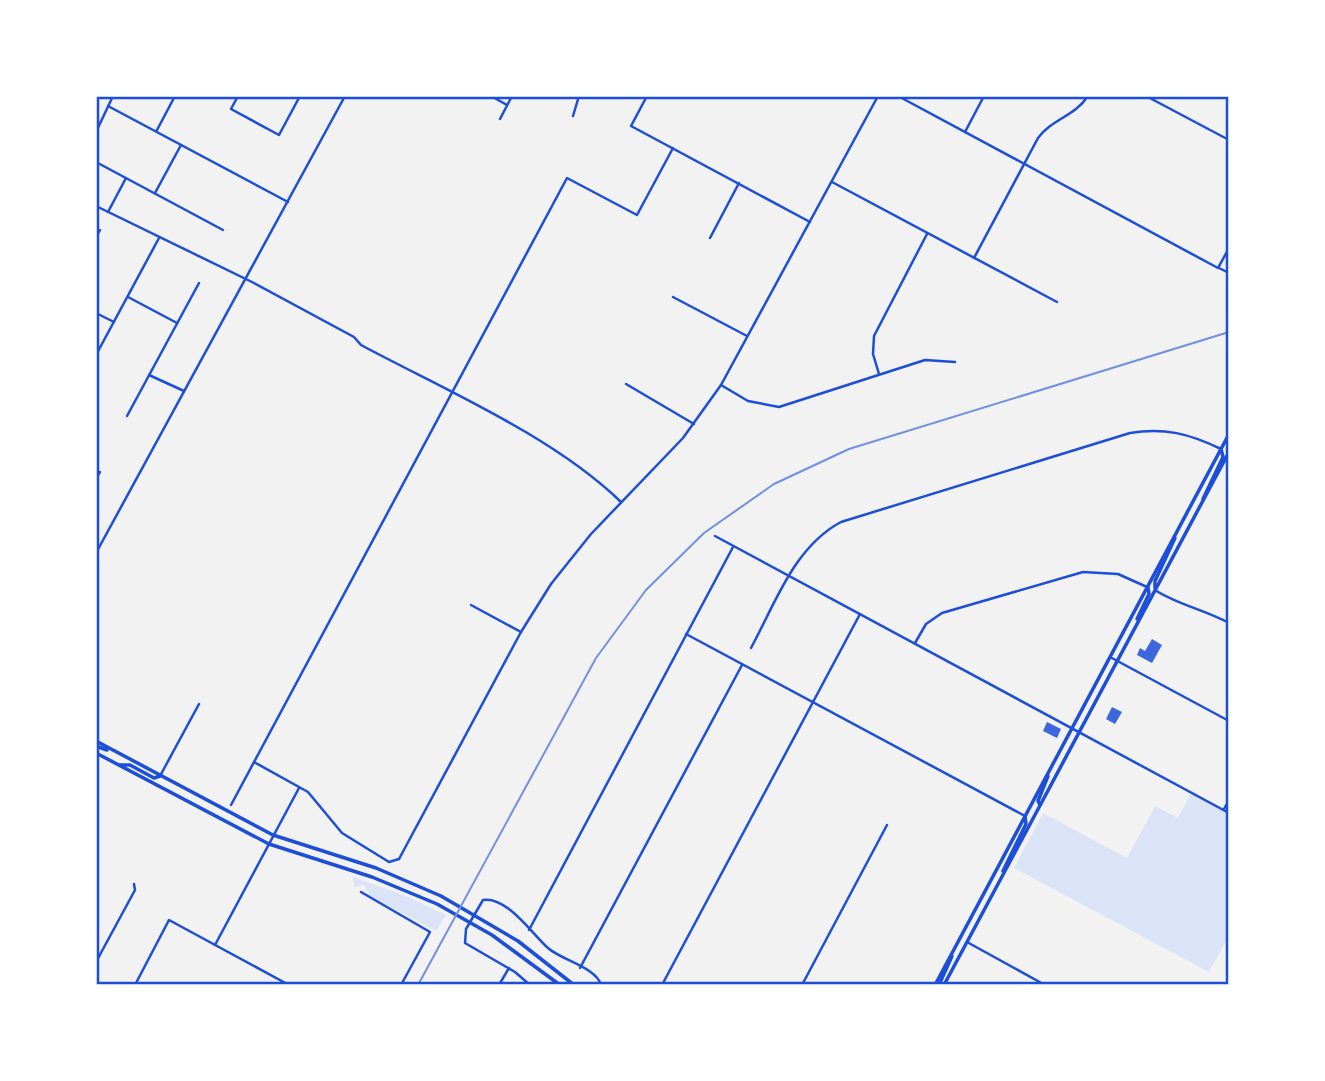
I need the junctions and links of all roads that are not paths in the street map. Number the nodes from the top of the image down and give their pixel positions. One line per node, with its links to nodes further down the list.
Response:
1 (113, 96): 17 (street)
2 (175, 96): 21 (street)
3 (238, 96): 4 (street)
4 (300, 96)
5 (338, 96): 15 (street)
6 (491, 96): 16 (street)
7 (512, 96): 16 (street)
8 (579, 96): 18 (street)
9 (647, 96): 25 (street)
10 (878, 96): 29 (street)
11 (898, 96): 22 (street)
12 (984, 96): 22 (street)
13 (1088, 96): 27 (street)
14 (1146, 96): 23 (street)
15 (344, 98): 32 (street)
16 (507, 105): 19 (street)
17 (108, 106): 20 (street); 21 (street)
18 (572, 116)
19 (500, 118)
20 (96, 131)
21 (156, 132): 24 (street)
22 (965, 132): 27 (street)
23 (1229, 141)
24 (181, 145): 31 (street); 32 (street)
25 (673, 148): 30 (street); 62 (street)
26 (96, 162): 28 (street)
27 (1024, 164): 43 (street); 44 (street)
28 (126, 178): 31 (street); 34 (street)
29 (832, 182): 35 (street); 38 (street)
30 (739, 183): 35 (street); 41 (street)
31 (155, 194): 37 (street)
32 (288, 202): 46 (street)
33 (96, 206): 34 (street)
34 (108, 212): 40 (street)
35 (810, 222): 54 (street)
36 (100, 230): 39 (street)
37 (223, 230)
38 (928, 233): 43 (street); 57 (street)
39 (96, 237)
40 (159, 238): 46 (street); 48 (street)
41 (710, 238)
42 (1229, 248): 44 (street)
43 (974, 258): 50 (street)
44 (1218, 268): 45 (street)
45 (1229, 273)
46 (245, 281): 61 (street); 62 (street)
47 (198, 283): 53 (street)
48 (128, 297): 52 (street); 53 (street)
49 (673, 297): 54 (street)
50 (1057, 302)
51 (96, 313): 52 (street)
52 (114, 322): 55 (street)
53 (177, 323): 58 (street)
54 (748, 337): 60 (street)
55 (96, 355)
56 (955, 362): 57 (street)
57 (879, 374): 60 (street)
58 (149, 375): 61 (street); 63 (street)
59 (626, 384): 64 (street)
60 (721, 385): 64 (street)
61 (184, 391): 76 (street)
62 (451, 394): 72 (street); 100 (street)
63 (127, 416)
64 (694, 424): 72 (street)
65 (1229, 434): 67 (main road)
66 (1229, 441): 68 (main road)
67 (1221, 449): 71 (main road); 73 (main road); 79 (street)
68 (1229, 453): 71 (main road)
69 (100, 472): 70 (street)
70 (96, 478)
71 (1203, 501): 81 (main road)
72 (622, 502): 86 (street)
73 (1176, 533): 80 (main road); 81 (main road)
74 (715, 536): 75 (street)
75 (734, 545): 79 (street); 87 (street)
76 (98, 549): 77 (street); 78 (street)
77 (96, 554)
78 (96, 560)
79 (790, 576): 83 (street); 89 (street)
80 (1147, 587): 85 (main road); 88 (street); 90 (main road)
81 (1155, 590): 84 (street); 85 (main road)
82 (471, 605): 86 (street)
83 (861, 614): 88 (street); 93 (street)
84 (1229, 623)
85 (1136, 624): 91 (main road)
86 (521, 632): 104 (street)
87 (686, 634): 92 (street); 117 (street)
88 (915, 643): 96 (street)
89 (751, 648)
90 (1110, 657): 91 (street); 96 (main road)
91 (1117, 661): 95 (street); 97 (main road)
92 (743, 665): 93 (street); 122 (street)
93 (813, 702): 110 (street); 131 (street)
94 (199, 704): 103 (street)
95 (1229, 721)
96 (1072, 727): 97 (street); 102 (main road)
97 (1080, 731): 107 (main road); 108 (street)
98 (96, 743): 103 (main road)
99 (96, 753): 101 (main road)
100 (254, 762): 104 (street); 106 (street)
101 (118, 765): 103 (main road); 113 (main road)
102 (1049, 771): 107 (main road); 110 (main road)
103 (160, 776): 112 (main road)
104 (300, 787): 112 (street)
105 (1229, 800): 108 (street)
106 (231, 805)
107 (1040, 805): 114 (main road)
108 (1223, 810): 109 (street)
109 (1229, 813)
110 (1025, 816): 114 (main road); 133 (main road)
111 (887, 825): 132 (street)
112 (273, 835): 113 (street); 129 (main road)
113 (269, 844): 119 (street); 123 (main road)
114 (1002, 877): 118 (main road)
115 (134, 884): 120 (street)
116 (361, 891): 126 (street)
117 (529, 930): 121 (street); 122 (street)
118 (967, 943): 133 (main road); 134 (street)
119 (215, 945): 124 (street); 125 (street)
120 (96, 962)
121 (509, 968): 127 (street); 128 (street)
122 (580, 968): 130 (street)
123 (557, 983)
124 (135, 985)
125 (289, 985)
126 (401, 985)
127 (499, 985)
128 (530, 985)
129 (574, 985)
130 (599, 985)
131 (662, 985)
132 (802, 985)
133 (939, 985)
134 (1045, 985)

